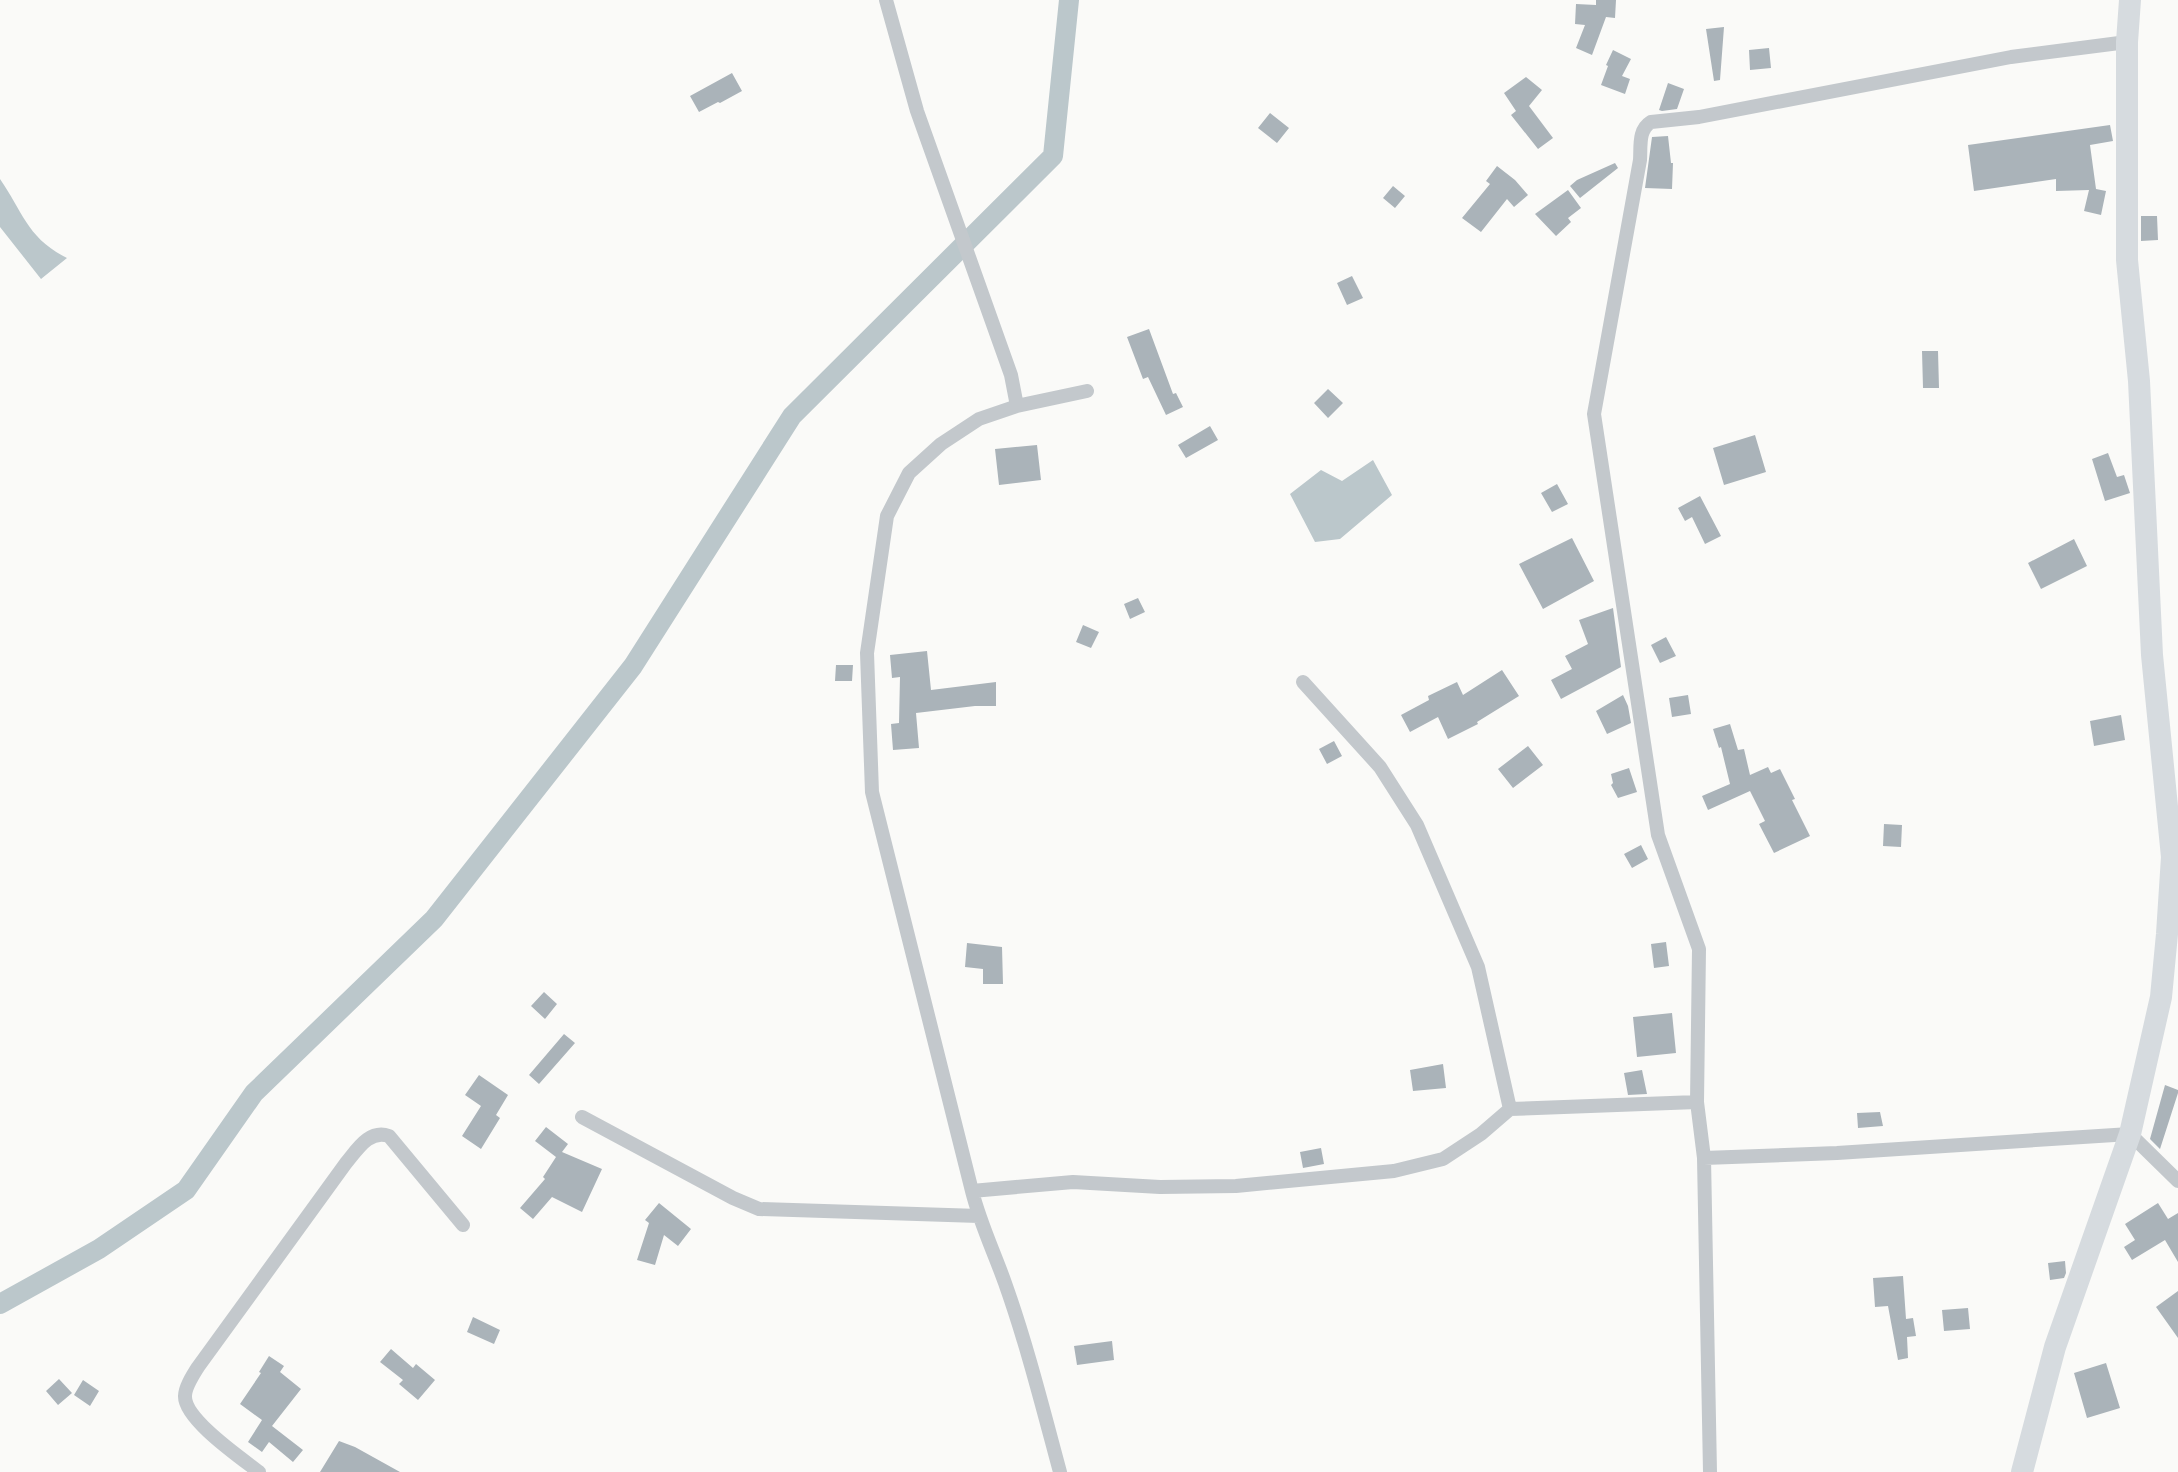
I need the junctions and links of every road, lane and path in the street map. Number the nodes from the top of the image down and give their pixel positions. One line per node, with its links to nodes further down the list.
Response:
1 (886, 0): 5 (street)
2 (2130, 0): 3 (main road)
3 (2127, 42): 7 (main road); 8 (street)
4 (1087, 391): 5 (street)
5 (1017, 406): 14 (street)
6 (1303, 682): 9 (street)
7 (2175, 854): 11 (main road)
8 (1697, 1102): 9 (street); 12 (street)
9 (1510, 1109): 14 (street)
10 (582, 1117): 15 (street)
11 (2130, 1134): 12 (street); 13 (street); 20 (main road)
12 (1704, 1158): 19 (street)
13 (2178, 1181)
14 (972, 1191): 15 (street)
15 (979, 1216): 18 (street)
16 (463, 1225): 17 (street)
17 (259, 1472)
18 (1060, 1472)
19 (1710, 1472)
20 (2022, 1472)

